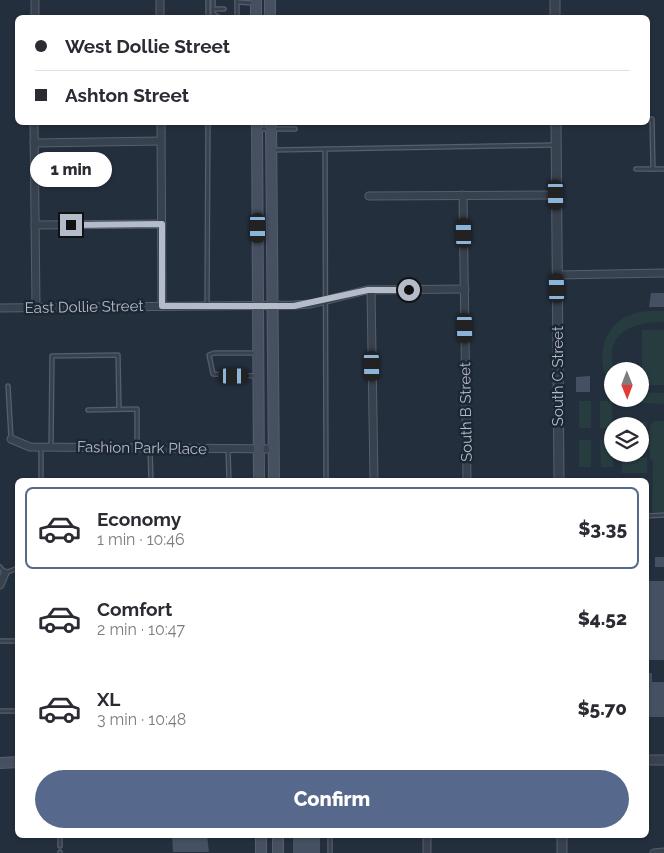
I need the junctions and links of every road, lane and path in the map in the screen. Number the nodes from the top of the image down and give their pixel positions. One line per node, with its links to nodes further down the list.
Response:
1 (35, 0): 12 (street)
2 (160, 0): 13 (street)
3 (208, 0): 9 (lane)
4 (213, 0): 10 (lane)
5 (270, 0): 18 (main road)
6 (556, 0): 19 (street)
7 (237, 1): 8 (lane); 16 (lane)
8 (256, 1): 17 (main road)
9 (208, 5): 10 (lane); 14 (lane)
10 (213, 7): 11 (lane); 15 (lane)
11 (224, 9)
12 (35, 15)
13 (160, 15)
14 (208, 15)
15 (215, 15)
16 (236, 15)
17 (256, 15)
18 (270, 15)
19 (556, 15)
20 (650, 120): 34 (lane)
21 (34, 125): 28 (street)
22 (161, 125): 29 (street)
23 (208, 125): 47 (lane)
24 (556, 125): 30 (street, South C Street)
25 (257, 126): 26 (lane); 48 (main road)
26 (271, 126): 27 (lane); 32 (main road)
27 (295, 129)
28 (34, 142): 29 (street); 40 (street)
29 (161, 142): 39 (street)
30 (556, 145): 31 (lane); 37 (street, South C Street)
31 (324, 149): 32 (lane); 45 (lane)
32 (271, 150): 49 (main road)
33 (636, 169): 34 (lane)
34 (653, 169): 35 (lane)
35 (664, 169)
36 (463, 195): 37 (street); 38 (street); 43 (street, South B Street)
37 (556, 195): 42 (street, South C Street)
38 (369, 196)
39 (162, 224): 40 (street); 46 (street)
40 (35, 225): 51 (street)
41 (664, 273): 42 (street)
42 (557, 275): 73 (street, South C Street)
43 (465, 289): 44 (street, East Dollie Street); 72 (street, South B Street)
44 (372, 290): 45 (street, East Dollie Street); 71 (street)
45 (324, 301): 49 (street, East Dollie Street); 70 (lane)
46 (162, 306): 47 (street, East Dollie Street); 51 (street, East Dollie Street)
47 (207, 306): 48 (street, East Dollie Street)
48 (258, 306): 49 (street, East Dollie Street); 52 (main road)
49 (273, 306): 64 (main road)
50 (0, 308): 51 (street, East Dollie Street)
51 (36, 308)
52 (258, 353): 53 (main road); 53 (lane)
53 (258, 376): 63 (main road)
54 (8, 386): 57 (lane)
55 (119, 409): 56 (lane); 59 (lane); 60 (lane)
56 (88, 410)
57 (12, 439): 58 (street, Fashion Park Place)
58 (41, 447): 59 (street, Fashion Park Place); 65 (lane)
59 (51, 447): 60 (street, Fashion Park Place)
60 (137, 448): 61 (street, Fashion Park Place)
61 (150, 448): 62 (street, Fashion Park Place); 66 (lane)
62 (228, 449): 63 (street, Fashion Park Place); 67 (lane)
63 (260, 449): 64 (street, Fashion Park Place); 68 (main road)
64 (274, 449): 69 (main road)
65 (41, 478)
66 (151, 478)
67 (229, 478)
68 (259, 478)
69 (274, 478)
70 (326, 478)
71 (374, 478)
72 (467, 478)
73 (559, 478)
74 (649, 516): 75 (lane)
75 (664, 516)
76 (3, 570): 77 (street)
77 (0, 585)
78 (0, 641): 79 (lane)
79 (15, 641)
80 (0, 711): 81 (lane)
81 (15, 711)
82 (649, 760): 83 (street)
83 (664, 760)
84 (15, 762): 85 (main road)
85 (0, 763)
86 (60, 838): 92 (lane)
87 (261, 838): 94 (main road)
88 (278, 838): 95 (main road)
89 (330, 838): 96 (lane)
90 (427, 838): 97 (street)
91 (562, 838): 98 (street)
92 (60, 846)
93 (664, 852): 99 (street)
94 (261, 853)
95 (278, 853)
96 (330, 853)
97 (427, 853)
98 (562, 853)
99 (654, 853)

